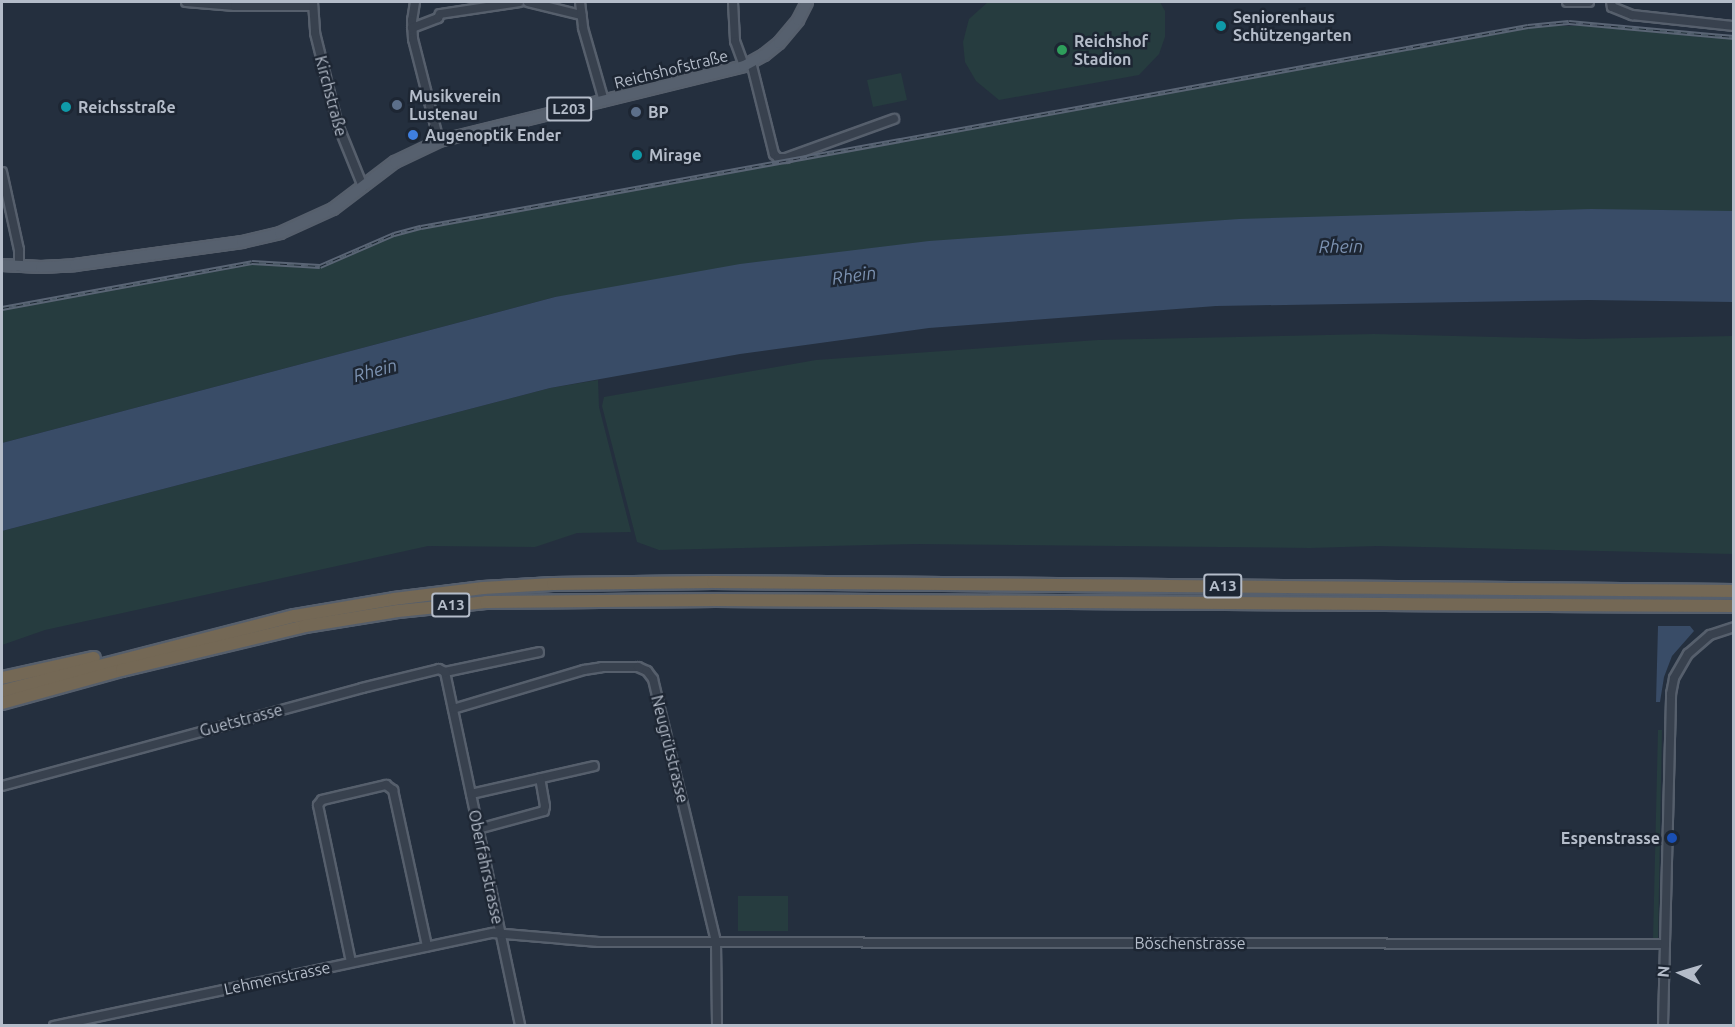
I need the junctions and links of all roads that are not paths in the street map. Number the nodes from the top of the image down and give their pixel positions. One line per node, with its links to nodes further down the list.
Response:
1 (186, 2): 11 (street)
2 (415, 2): 15 (street)
3 (519, 2): 15 (street)
4 (528, 2): 13 (street)
5 (580, 2): 13 (street)
6 (733, 2): 16 (street)
7 (807, 2): 16 (main road, Reichshofstraße / L203)
8 (1567, 2): 9 (street)
9 (1589, 2)
10 (1611, 2): 14 (street)
11 (279, 4): 12 (street)
12 (313, 4): 21 (street, Kirchstraße)
13 (581, 15): 17 (street)
14 (1734, 26)
15 (412, 28): 19 (street)
16 (748, 64): 17 (main road, Reichshofstraße / L203); 18 (street, Reichshofstraße)
17 (604, 100): 19 (main road, Reichshofstraße / L203)
18 (894, 119)
19 (439, 141): 21 (main road, Reichshofstraße / L203)
20 (2, 172): 23 (street)
21 (363, 187): 23 (main road, L203)
22 (2, 265): 23 (main road, L203)
23 (19, 267)
24 (1734, 591): 27 (highway, A13)
25 (1734, 606): 32 (highway, A13)
26 (1734, 627): 43 (street)
27 (161, 648): 30 (highway, A13); 31 (highway, A13)
28 (540, 652): 29 (street, Guetstrasse)
29 (445, 672): 34 (street); 38 (street, Guetstrasse)
30 (2, 678)
31 (2, 691)
32 (29, 696): 33 (highway, A13); 35 (highway, A13)
33 (2, 703)
34 (453, 709): 39 (street, Oberfahrstrasse); 42 (street, Neugrütstrasse)
35 (2, 711)
36 (594, 766): 37 (street)
37 (540, 778): 39 (street); 40 (street)
38 (2, 786)
39 (471, 794): 40 (street, Oberfahrstrasse)
40 (478, 829): 41 (street, Oberfahrstrasse)
41 (500, 934): 42 (street, Böschenstrasse); 44 (street, Lehmenstrasse); 47 (street, Oberfahrstrasse)
42 (716, 942): 43 (street, Böschenstrasse); 48 (street, Neugrütstrasse)
43 (1665, 944): 49 (street)
44 (428, 946): 45 (street, Lehmenstrasse); 45 (street)
45 (351, 962): 46 (street, Lehmenstrasse)
46 (54, 1026)
47 (520, 1026)
48 (717, 1026)
49 (1663, 1026)

